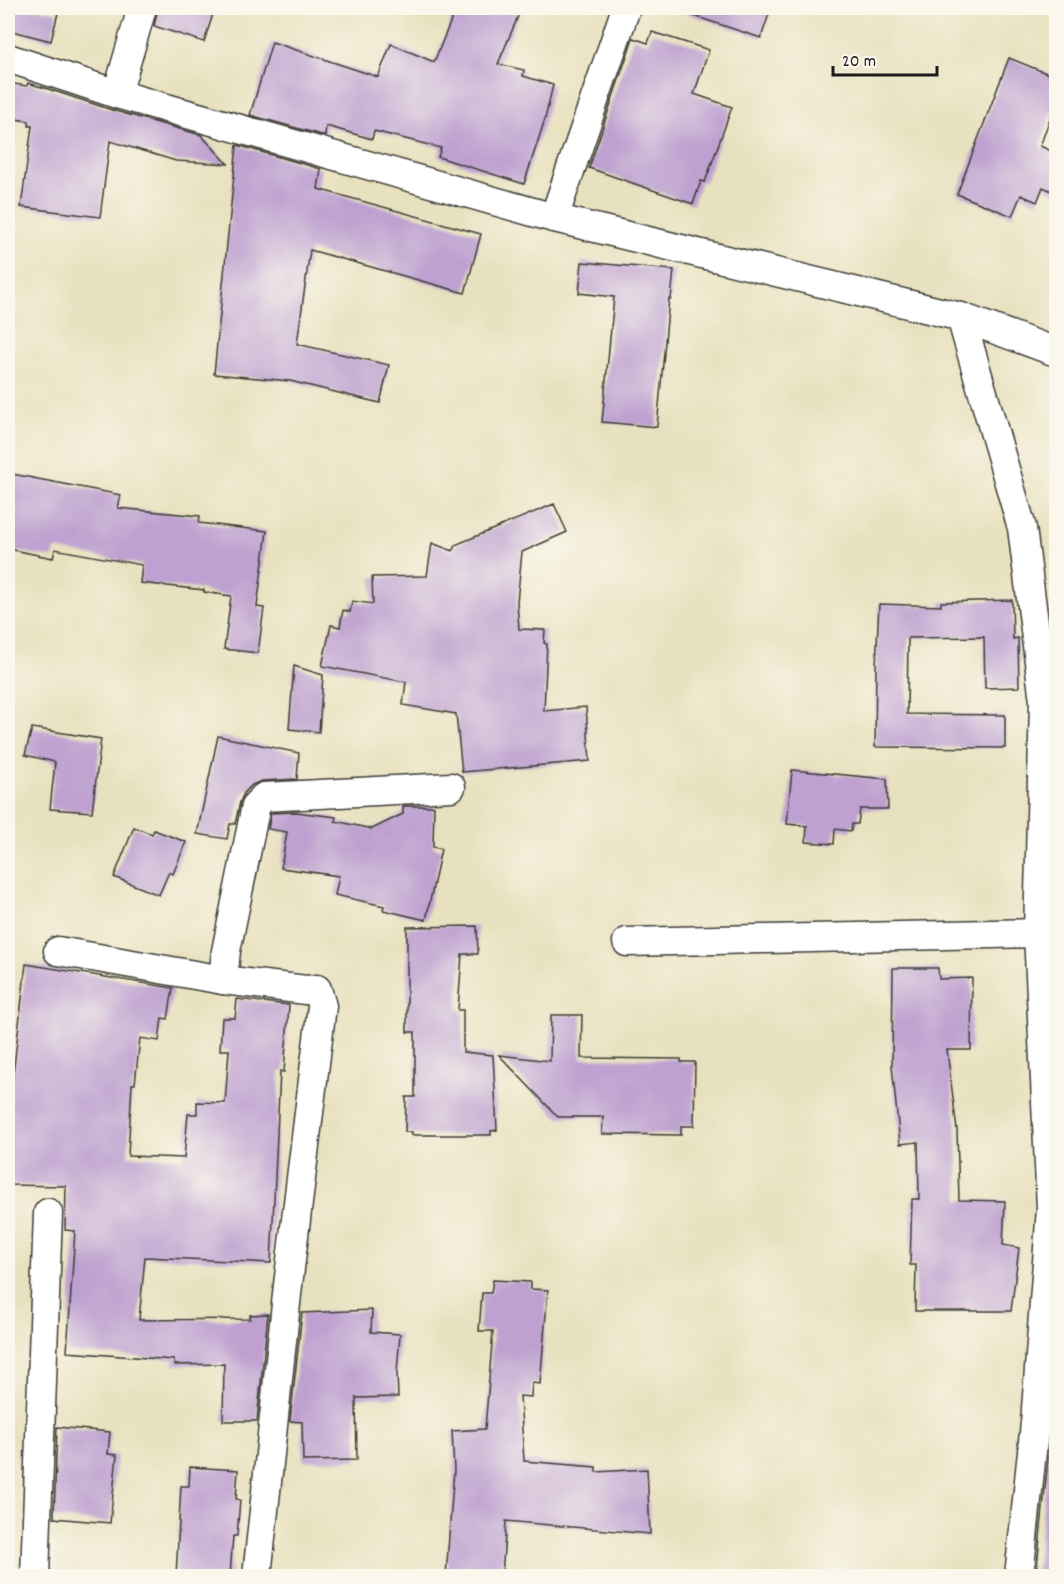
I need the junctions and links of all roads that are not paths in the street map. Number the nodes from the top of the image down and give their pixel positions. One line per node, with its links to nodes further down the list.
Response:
1 (142, 8): 4 (street)
2 (626, 8): 5 (street)
3 (8, 58): 4 (street)
4 (117, 94): 5 (street)
5 (554, 218): 6 (street)
6 (961, 317): 7 (street); 9 (street)
7 (1056, 352)
8 (451, 787): 12 (street)
9 (1038, 933): 10 (street); 16 (street)
10 (627, 942)
11 (58, 951): 12 (street)
12 (223, 980): 15 (street)
13 (48, 1213): 14 (street)
14 (34, 1576)
15 (257, 1576)
16 (1019, 1576)

